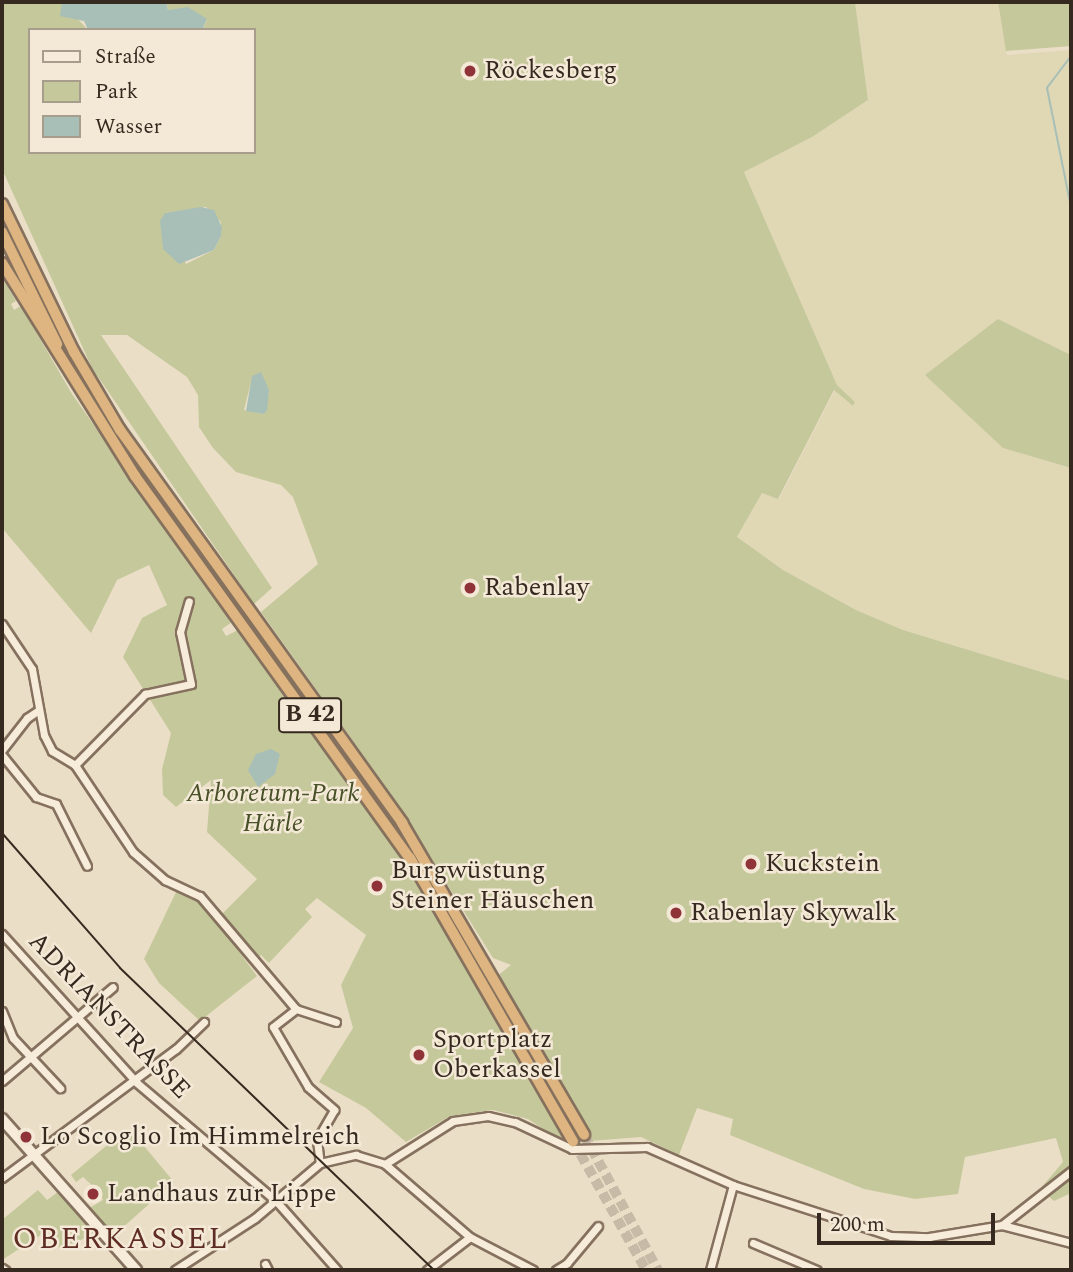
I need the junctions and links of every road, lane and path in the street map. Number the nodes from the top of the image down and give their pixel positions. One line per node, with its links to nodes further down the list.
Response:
1 (2, 204): 24 (highway, B 42)
2 (2, 232): 4 (highway, B 42)
3 (2, 263): 4 (highway, B 42)
4 (95, 414): 25 (highway, B 42)
5 (189, 601): 10 (street)
6 (3, 628): 7 (street)
7 (39, 710): 8 (street); 10 (street)
8 (2, 750)
9 (2, 755): 11 (street)
10 (75, 765): 14 (street)
11 (87, 866)
12 (2, 935): 16 (street, ADRIANSTRASSE)
13 (113, 987): 16 (street)
14 (296, 1009): 18 (street); 27 (street)
15 (2, 1012): 19 (street)
16 (79, 1016): 19 (street); 20 (street, ADRIANSTRASSE)
17 (204, 1022): 20 (street)
18 (335, 1022)
19 (30, 1055): 21 (street); 22 (street)
20 (134, 1079): 26 (street); 32 (street, ADRIANSTRASSE)
21 (2, 1081)
22 (60, 1088)
23 (2, 1119): 26 (main road)
24 (584, 1135)
25 (573, 1141)
26 (34, 1156): 30 (street); 38 (main road)
27 (320, 1163): 28 (street); 32 (street)
28 (385, 1164): 31 (street); 35 (street)
29 (1071, 1171): 33 (street)
30 (2, 1178)
31 (733, 1185): 33 (street); 44 (street)
32 (276, 1201): 39 (street); 40 (street, ADRIANSTRASSE)
33 (1002, 1225): 37 (street)
34 (598, 1226): 43 (street)
35 (470, 1237): 41 (street); 42 (street)
36 (753, 1243): 45 (street)
37 (1071, 1243)
38 (132, 1269)
39 (175, 1270)
40 (337, 1270)
41 (427, 1270)
42 (533, 1270)
43 (556, 1270)
44 (710, 1270)
45 (817, 1270)

